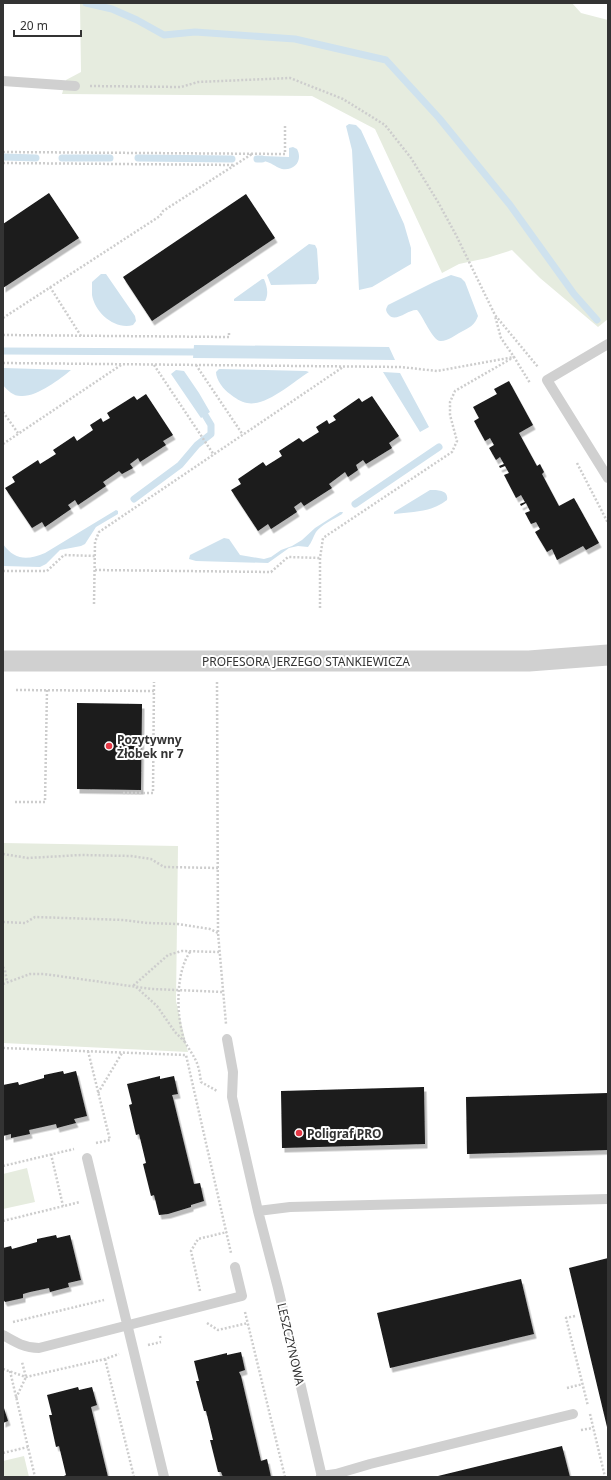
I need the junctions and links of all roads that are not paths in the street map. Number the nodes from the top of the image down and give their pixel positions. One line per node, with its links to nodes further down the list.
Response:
1 (3, 81): 2 (lane)
2 (76, 86)
3 (608, 344): 4 (lane)
4 (608, 478)
5 (608, 656): 6 (street, PROFESORA JERZEGO STANKIEWICZA)
6 (3, 661)
7 (227, 1039): 10 (lane, LESZCZYNOWA)
8 (87, 1158): 12 (lane)
9 (608, 1199): 10 (lane)
10 (258, 1211): 15 (lane, LESZCZYNOWA)
11 (235, 1267): 12 (lane)
12 (127, 1325): 13 (lane); 16 (lane)
13 (3, 1335)
14 (573, 1414): 15 (lane)
15 (322, 1476)
16 (164, 1477)

